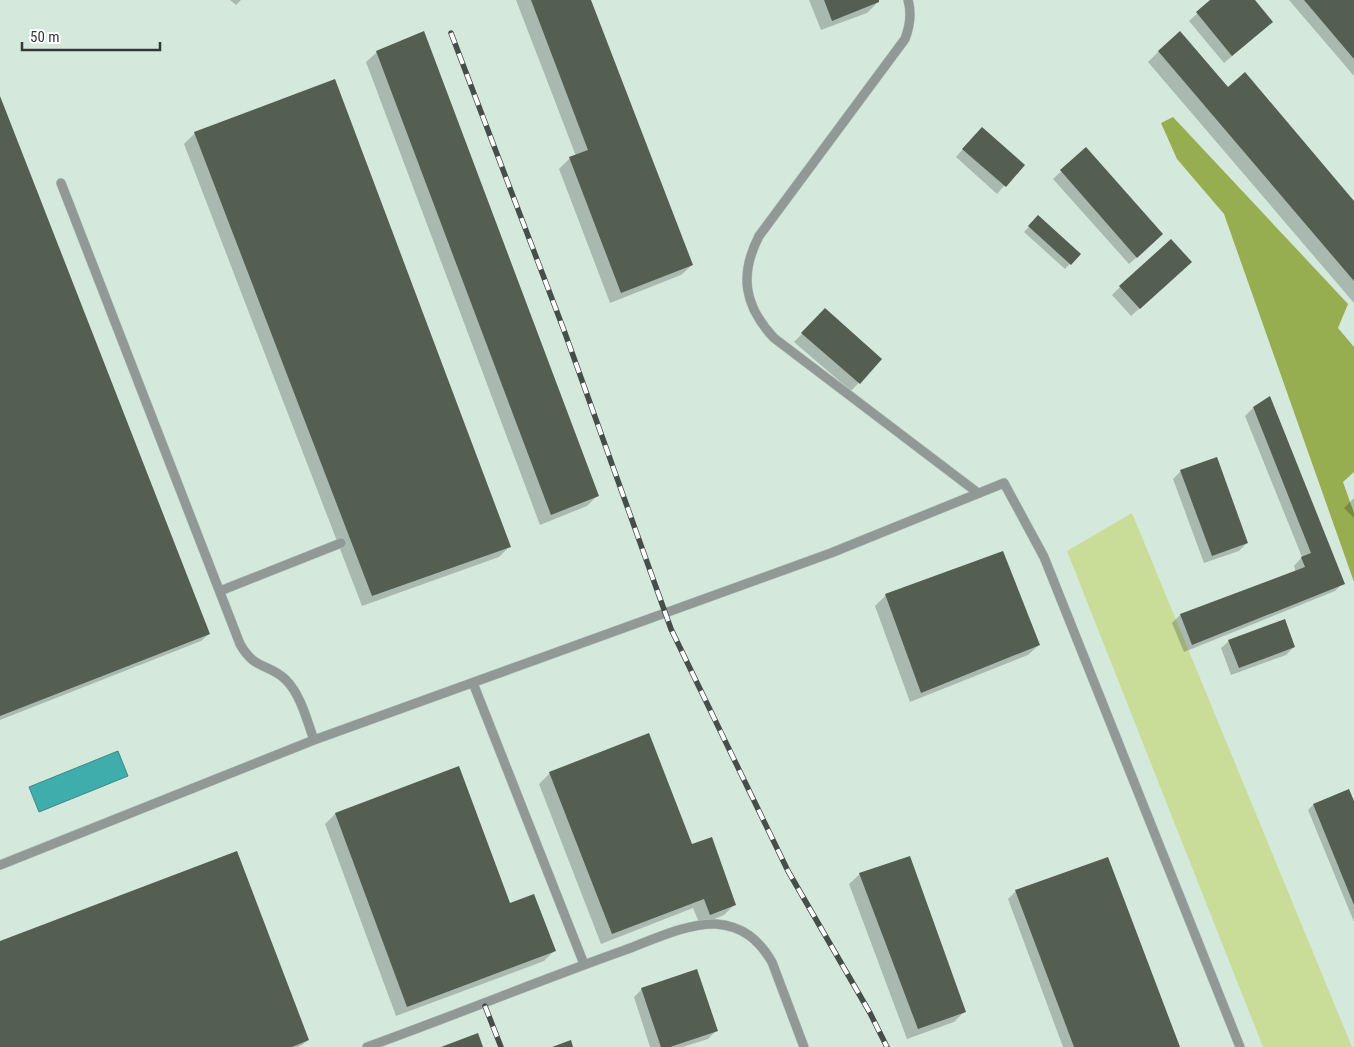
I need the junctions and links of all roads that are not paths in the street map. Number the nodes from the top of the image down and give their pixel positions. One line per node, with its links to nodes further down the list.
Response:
1 (908, 0): 3 (lane)
2 (61, 182): 5 (lane)
3 (978, 493): 6 (lane); 12 (lane)
4 (341, 543): 5 (lane)
5 (220, 591): 7 (lane)
6 (473, 682): 7 (lane); 9 (lane)
7 (314, 740): 8 (lane)
8 (0, 866)
9 (584, 964): 10 (lane); 11 (lane)
10 (367, 1047)
11 (804, 1047)
12 (1240, 1047)

